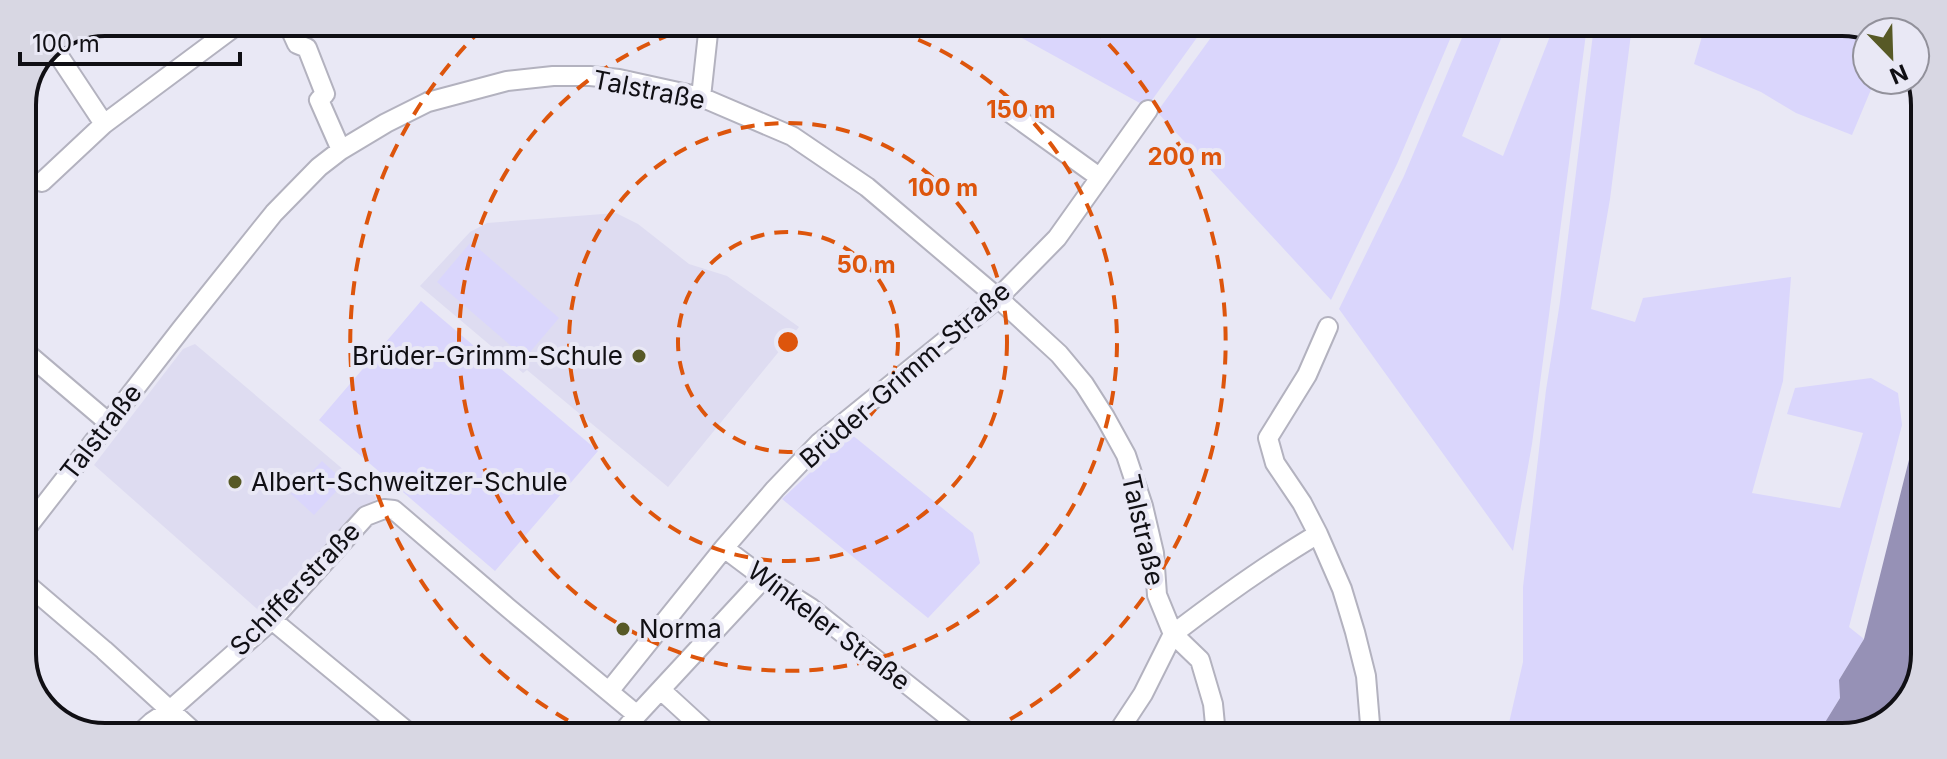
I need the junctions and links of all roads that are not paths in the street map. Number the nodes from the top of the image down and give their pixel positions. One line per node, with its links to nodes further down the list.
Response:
1 (222, 36): 8 (street)
2 (293, 36): 9 (street)
3 (708, 36): 5 (street)
4 (58, 55): 8 (street)
5 (701, 97): 9 (street, Talstraße); 12 (street, Talstraße)
6 (1002, 107): 10 (street)
7 (1148, 110): 10 (street, Brüder-Grimm-Straße)
8 (104, 124): 11 (street)
9 (341, 150): 15 (street, Talstraße)
10 (1099, 177): 12 (street, Brüder-Grimm-Straße)
11 (42, 182)
12 (998, 298): 18 (street, Brüder-Grimm-Straße); 22 (street, Talstraße)
13 (1328, 327): 17 (street)
14 (36, 361): 15 (street)
15 (109, 423): 16 (street, Talstraße)
16 (36, 516)
17 (1318, 534): 22 (street); 35 (street)
18 (724, 548): 19 (street, Winkeler Straße); 23 (street, Brüder-Grimm-Straße)
19 (764, 578): 24 (street); 32 (street, Winkeler Straße)
20 (36, 592): 25 (street)
21 (272, 620): 23 (street, Schifferstraße); 25 (street, Schifferstraße); 29 (street)
22 (1173, 634): 33 (street); 34 (street)
23 (610, 690): 26 (street)
24 (661, 690): 26 (street); 31 (street)
25 (170, 710): 27 (street, Schifferstraße); 28 (street)
26 (637, 715): 30 (street)
27 (151, 723)
28 (184, 723)
29 (397, 723)
30 (630, 723)
31 (697, 723)
32 (956, 723)
33 (1124, 723)
34 (1215, 723)
35 (1370, 723)

